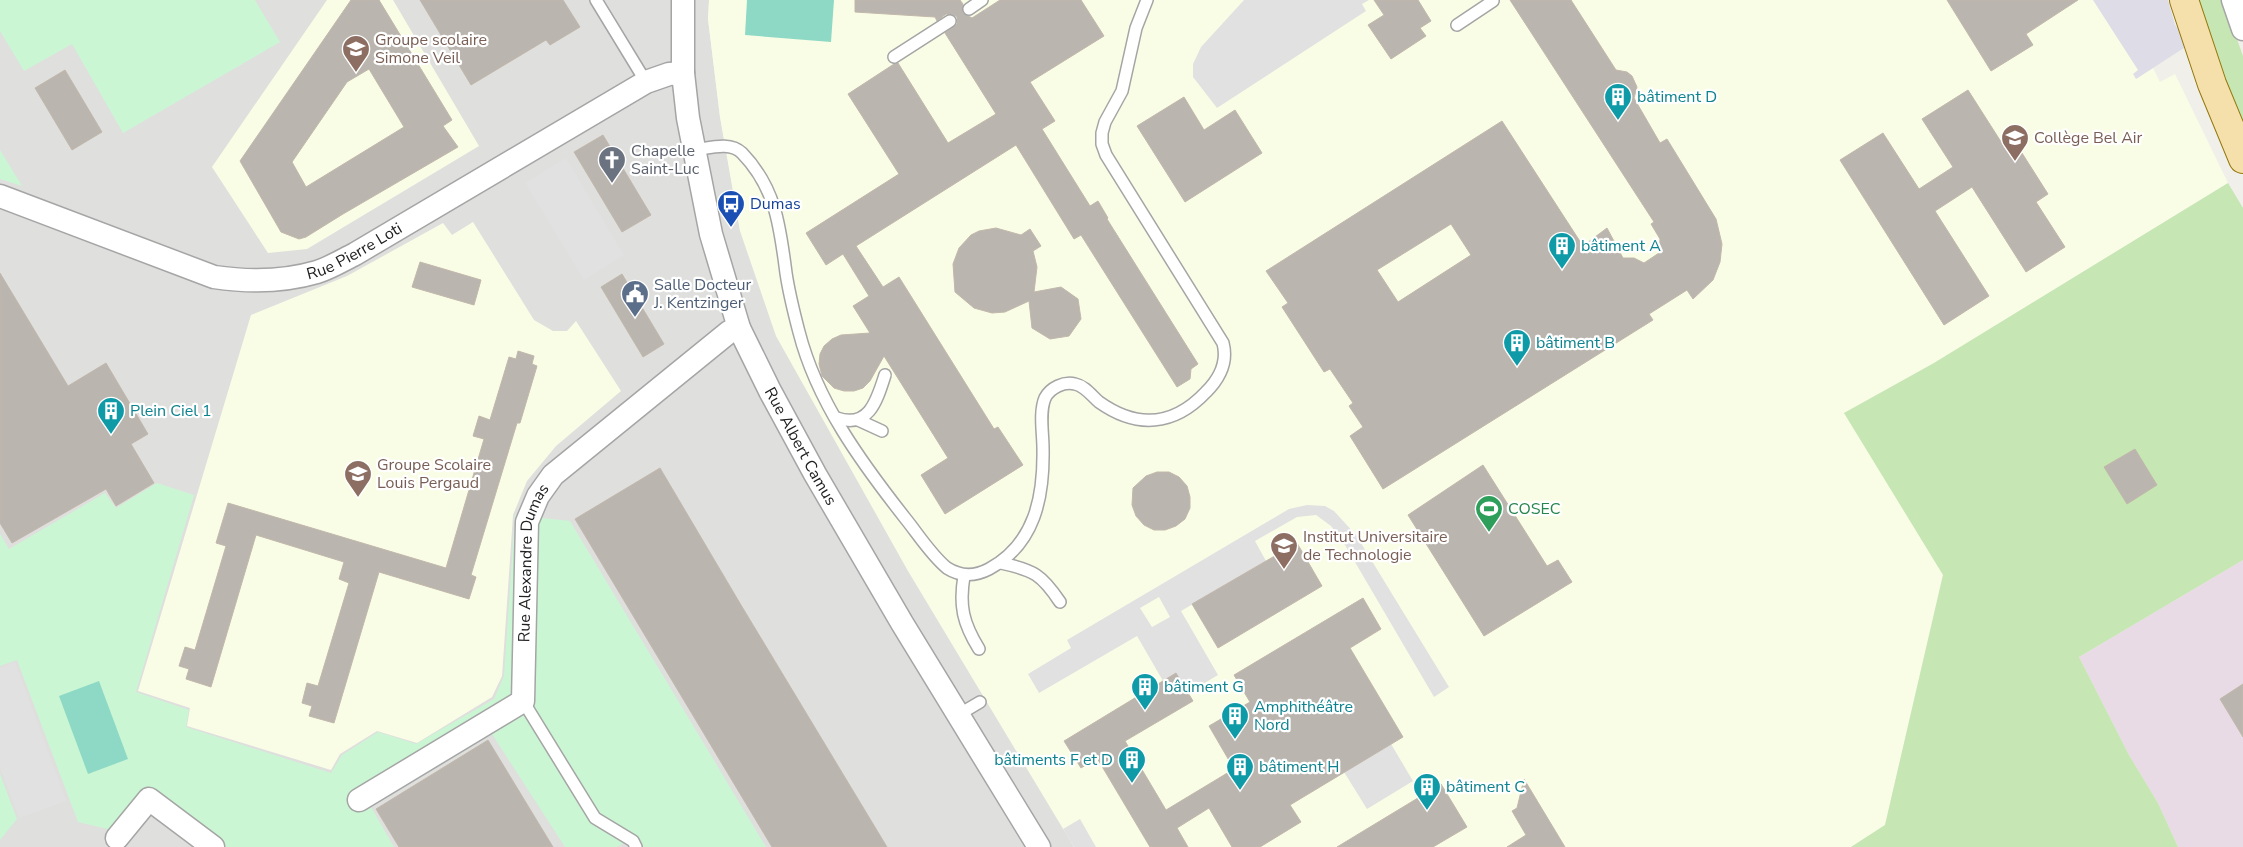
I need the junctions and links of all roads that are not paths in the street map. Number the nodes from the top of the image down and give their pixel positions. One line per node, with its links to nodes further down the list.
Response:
1 (596, 0): 14 (lane)
2 (683, 0): 13 (street, Rue Albert Camus)
3 (982, 0): 8 (lane)
4 (1147, 0): 23 (lane)
5 (2233, 0): 11 (street)
6 (1493, 1): 10 (lane)
7 (2186, 6): 16 (main road)
8 (969, 8)
9 (950, 21): 12 (lane)
10 (1457, 25)
11 (2243, 29)
12 (894, 57)
13 (683, 73): 14 (street, Rue Pierre Loti); 15 (street, Rue Albert Camus)
14 (646, 82): 17 (street, Rue Pierre Loti)
15 (694, 150): 18 (street, Rue Albert Camus); 20 (lane)
16 (2243, 158)
17 (0, 196)
18 (739, 328): 27 (street, Rue Alexandre Dumas); 29 (street, Rue Albert Camus)
19 (885, 375): 21 (lane)
20 (836, 418): 21 (lane); 24 (lane)
21 (858, 420): 22 (lane)
22 (882, 431)
23 (1001, 563): 24 (lane); 25 (lane)
24 (964, 576): 26 (lane)
25 (1060, 602)
26 (979, 649)
27 (523, 700): 30 (street); 33 (lane)
28 (980, 702): 29 (lane)
29 (958, 715): 34 (street, Rue Albert Camus)
30 (359, 800)
31 (117, 838): 32 (street)
32 (213, 847)
33 (636, 847)
34 (1039, 847)

